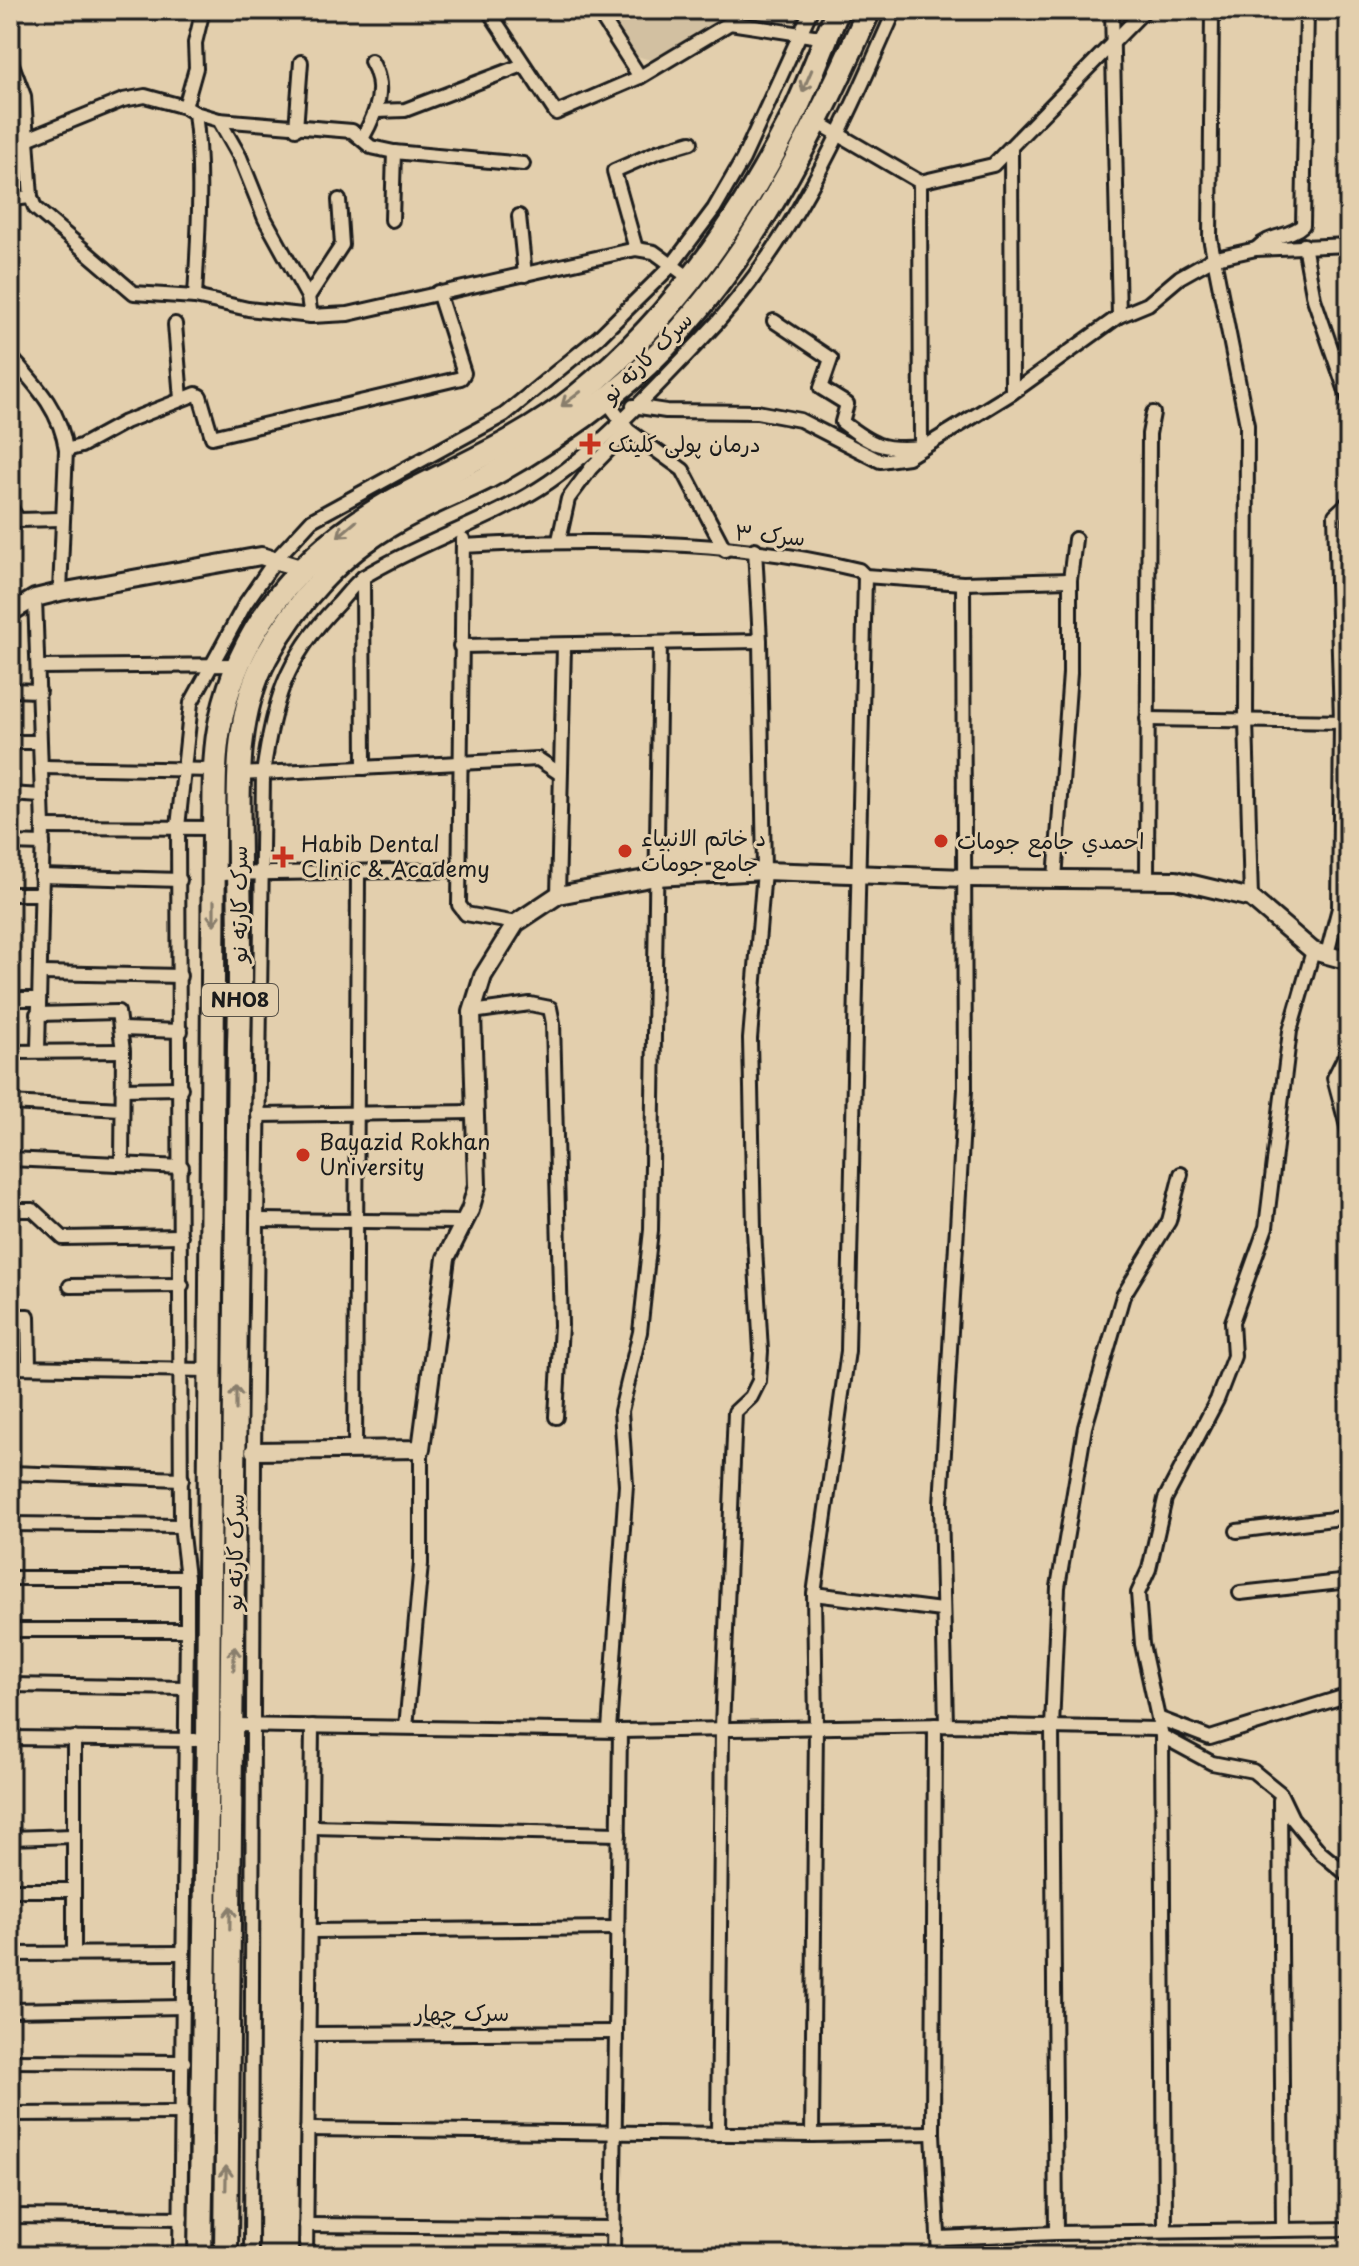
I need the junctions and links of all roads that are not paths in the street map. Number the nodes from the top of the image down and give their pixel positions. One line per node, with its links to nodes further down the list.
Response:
1 (203, 10): 20 (street)
2 (488, 10): 18 (street)
3 (597, 10): 19 (street)
4 (811, 10): 12 (street)
5 (838, 10): 13 (highway, سرک کارته نو / NH08)
6 (869, 10): 23 (highway, سرک کارته نو / NH08)
7 (895, 10): 26 (street)
8 (1112, 10): 14 (street)
9 (1145, 10): 14 (street)
10 (1212, 10): 45 (street)
11 (1307, 10): 44 (street)
12 (802, 32): 13 (street); 19 (street); 46 (street)
13 (826, 38): 38 (highway, سرک کارته نو / NH08, one-way to 38)
14 (1111, 44): 30 (street); 53 (street)
15 (10, 59): 25 (street)
16 (371, 61): 21 (street)
17 (301, 62): 24 (street)
18 (523, 65): 19 (street); 21 (street)
19 (640, 77)
20 (190, 110): 22 (street); 25 (street); 50 (street)
21 (376, 111): 27 (street)
22 (219, 120): 24 (street); 51 (street)
23 (819, 123): 26 (street); 40 (highway, سرک کارته نو / NH08)
24 (296, 129): 27 (street)
25 (27, 136): 29 (street); 34 (street)
26 (840, 136): 33 (street); 63 (street)
27 (363, 137): 31 (street)
28 (691, 142): 43 (street)
29 (10, 146)
30 (1011, 147): 33 (street); 59 (street)
31 (394, 152): 32 (street); 39 (street)
32 (523, 164)
33 (920, 182): 66 (street)
34 (31, 197): 35 (street); 50 (street)
35 (10, 199)
36 (339, 200): 51 (street)
37 (519, 216): 47 (street)
38 (735, 217): 40 (highway); 48 (highway, سرک کارته نو / NH08)
39 (392, 220)
40 (756, 231): 54 (highway, سرک کارته نو / NH08)
41 (1304, 245): 42 (street); 44 (street); 58 (street)
42 (1349, 245)
43 (636, 249): 46 (street); 47 (street)
44 (1256, 249): 45 (street)
45 (1212, 259): 53 (street); 96 (street)
46 (672, 265): 48 (street); 77 (street)
47 (525, 275): 49 (street)
48 (691, 279): 54 (highway, سرک کارته نو / NH08)
49 (438, 292): 52 (street); 60 (street)
50 (195, 297): 52 (street)
51 (308, 297): 52 (street)
52 (311, 316)
53 (1119, 316): 59 (street)
54 (675, 317): 61 (highway, سرک کارته نو / NH08); 78 (highway, سرک کارته نو / NH08, one-way to 78)
55 (774, 321): 66 (street)
56 (175, 324): 60 (street)
57 (12, 361): 67 (street)
58 (1347, 382): 62 (street)
59 (1012, 393): 66 (street)
60 (181, 399): 67 (street)
61 (606, 400): 65 (street); 106 (highway, سرک کارته نو / NH08)
62 (1349, 400)
63 (633, 406): 65 (street); 66 (street)
64 (1153, 413): 95 (street)
65 (624, 425): 71 (street); 73 (street); 76 (street)
66 (921, 447)
67 (66, 450): 70 (street)
68 (1349, 502): 97 (street)
69 (10, 507): 70 (street)
70 (61, 519): 83 (street)
71 (462, 529): 74 (street); 80 (street)
72 (1075, 539): 81 (street)
73 (559, 540): 74 (street, سرک ۳); 76 (street, سرک ۳)
74 (463, 546): 88 (street)
75 (755, 549): 76 (street, سرک ۳); 79 (street, سرک ۳); 86 (street)
76 (725, 550)
77 (276, 559): 78 (street); 83 (street); 90 (street)
78 (300, 568): 91 (highway, سرک کارته نو / NH08)
79 (865, 576): 82 (street, سرک ۳); 120 (street)
80 (363, 577): 102 (street); 107 (street)
81 (1070, 580): 82 (street, سرک ۳); 125 (street)
82 (963, 583): 123 (street)
83 (60, 592): 84 (street)
84 (35, 598): 85 (street); 92 (street)
85 (10, 613)
86 (760, 641): 87 (street); 116 (street)
87 (660, 643): 89 (street); 122 (street)
88 (460, 646): 89 (street); 100 (street)
89 (564, 646): 105 (street)
90 (209, 665): 91 (street); 92 (street); 103 (street)
91 (235, 665): 104 (highway, سرک کارته نو / NH08)
92 (40, 667): 94 (street)
93 (10, 690): 94 (street)
94 (39, 691): 99 (street)
95 (1147, 719): 96 (street); 124 (street)
96 (1246, 720): 97 (street); 130 (street)
97 (1345, 721): 132 (street)
98 (10, 742): 99 (street)
99 (39, 742): 101 (street)
100 (458, 763): 102 (street); 105 (street); 115 (street)
101 (41, 767): 103 (street); 109 (street)
102 (364, 768): 107 (street)
103 (182, 769): 104 (street); 111 (street)
104 (216, 770): 112 (highway, سرک کارته نو / NH08)
105 (559, 773): 129 (street)
106 (239, 774): 107 (street); 119 (highway, سرک کارته نو / NH08)
107 (263, 774): 119 (street)
108 (10, 794): 109 (street)
109 (41, 796): 110 (street)
110 (43, 827): 111 (street); 114 (street)
111 (178, 827): 112 (street); 126 (street)
112 (214, 828): 118 (highway, سرک کارته نو / NH08)
113 (10, 843): 114 (street)
114 (43, 844): 121 (street)
115 (459, 870): 117 (street); 131 (street)
116 (764, 871): 120 (street); 122 (street); 196 (street)
117 (358, 873): 119 (street); 152 (street)
118 (214, 874): 119 (street); 169 (highway, سرک کارته نو / NH08, one-way to 169)
119 (250, 874): 151 (street); 191 (highway, سرک کارته نو / NH08, one-way to 119)
120 (859, 874): 123 (street); 184 (street)
121 (41, 876): 126 (street); 128 (street)
122 (656, 877): 129 (street); 199 (street)
123 (966, 878): 125 (street); 185 (street)
124 (1147, 878): 125 (street); 130 (street)
125 (1055, 879)
126 (180, 880): 135 (street)
127 (10, 894): 128 (street)
128 (42, 894): 134 (street)
129 (558, 895): 131 (street)
130 (1251, 898): 132 (street)
131 (516, 923): 138 (street)
132 (1320, 952): 133 (street); 198 (street)
133 (1349, 961)
134 (42, 973): 135 (street); 137 (street)
135 (180, 976): 141 (street)
136 (10, 999): 137 (street)
137 (39, 999): 139 (street)
138 (472, 1012): 150 (street); 170 (street)
139 (37, 1014): 140 (street); 143 (street)
140 (121, 1029): 141 (street); 144 (street)
141 (181, 1031): 146 (street)
142 (1349, 1048): 153 (street)
143 (38, 1050): 144 (street); 145 (street)
144 (123, 1051): 147 (street)
145 (10, 1052)
146 (181, 1088): 147 (street); 156 (street)
147 (122, 1089): 149 (street)
148 (10, 1103): 149 (street)
149 (121, 1109): 155 (street)
150 (475, 1112): 152 (street); 161 (street)
151 (258, 1115): 152 (street); 159 (street)
152 (357, 1115): 160 (street)
153 (1349, 1134)
154 (10, 1159): 155 (street)
155 (122, 1163): 156 (street)
156 (182, 1167): 162 (street)
157 (1181, 1174): 197 (street)
158 (10, 1210): 162 (street)
159 (257, 1220): 160 (street); 173 (street)
160 (357, 1222): 161 (street); 171 (street)
161 (463, 1222): 172 (street)
162 (181, 1236): 163 (street)
163 (182, 1285): 164 (street); 168 (street)
164 (70, 1286)
165 (10, 1316): 167 (street)
166 (10, 1367): 167 (street)
167 (29, 1367): 168 (street)
168 (180, 1370): 169 (street); 175 (street)
169 (209, 1370): 202 (highway, سرک کارته نو / NH08)
170 (556, 1417)
171 (355, 1449): 172 (street); 173 (street)
172 (421, 1449): 195 (street)
173 (254, 1451): 191 (street)
174 (10, 1473): 175 (street)
175 (182, 1479): 178 (street)
176 (1349, 1517): 179 (street)
177 (10, 1524): 178 (street)
178 (181, 1526): 181 (street)
179 (1237, 1531)
180 (10, 1578): 181 (street)
181 (187, 1578): 187 (street)
182 (1349, 1581): 183 (street)
183 (1240, 1593)
184 (814, 1594): 185 (street); 194 (street)
185 (941, 1610): 192 (street)
186 (10, 1630): 187 (street)
187 (187, 1630): 189 (street)
188 (10, 1685): 189 (street)
189 (187, 1688): 202 (street)
190 (1349, 1695): 198 (street)
191 (244, 1725): 193 (street); 240 (highway, سرک کارته نو / NH08, one-way to 191); 241 (street)
192 (941, 1725): 194 (street); 197 (street); 226 (street)
193 (312, 1726): 195 (street); 204 (street)
194 (816, 1726): 196 (street); 228 (street)
195 (406, 1727): 199 (street)
196 (722, 1727): 199 (street); 227 (street)
197 (1052, 1727): 198 (street); 236 (street)
198 (1159, 1728): 203 (street); 235 (street)
199 (614, 1730): 205 (street)
200 (10, 1738): 201 (street)
201 (74, 1738): 202 (street); 206 (street)
202 (197, 1740): 214 (street); 239 (highway, سرک کارته نو / NH08)
203 (1280, 1793): 208 (street); 233 (street)
204 (311, 1827): 205 (street); 212 (street)
205 (619, 1834): 211 (street)
206 (73, 1836): 207 (street); 210 (street)
207 (10, 1838)
208 (1349, 1876)
209 (10, 1890): 210 (street)
210 (74, 1890): 213 (street)
211 (617, 1928): 212 (street); 218 (street)
212 (310, 1931): 219 (street)
213 (74, 1952): 214 (street); 215 (street)
214 (183, 1953): 216 (street)
215 (10, 1954)
216 (184, 2007): 217 (street); 221 (street)
217 (10, 2010)
218 (616, 2032): 219 (street, سرک چهار); 225 (street)
219 (309, 2034): 224 (street)
220 (10, 2061): 221 (street)
221 (184, 2062): 222 (street)
222 (183, 2113): 223 (street); 230 (street)
223 (10, 2114)
224 (307, 2129): 225 (street); 231 (street)
225 (615, 2133): 227 (street); 232 (street)
226 (933, 2133): 228 (street); 237 (street)
227 (718, 2134): 228 (street)
228 (812, 2135)
229 (10, 2216): 230 (street)
230 (181, 2218): 238 (street)
231 (306, 2225): 232 (street); 242 (street)
232 (614, 2228): 243 (street)
233 (1283, 2229): 234 (street); 235 (street)
234 (1349, 2229)
235 (1165, 2231): 236 (street)
236 (1056, 2233): 237 (street)
237 (940, 2238): 244 (street)
238 (180, 2256)
239 (200, 2256)
240 (226, 2256)
241 (251, 2256)
242 (306, 2256)
243 (613, 2256)
244 (939, 2256)

